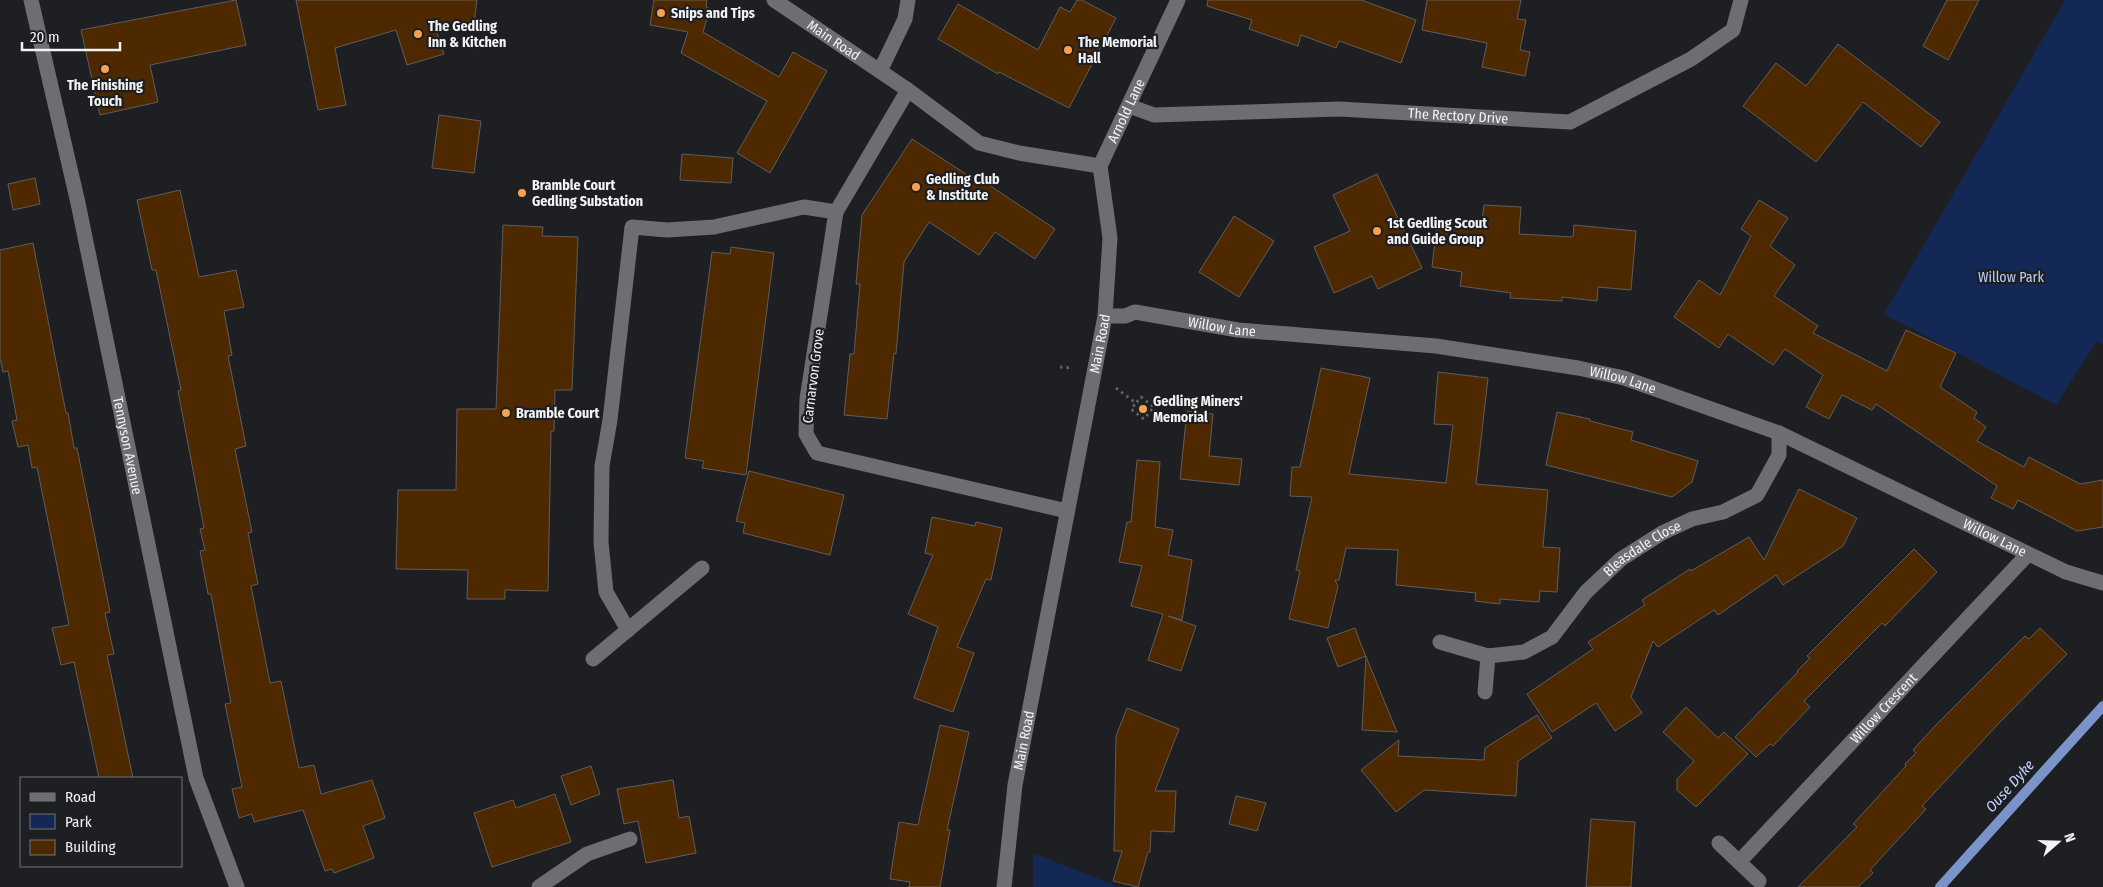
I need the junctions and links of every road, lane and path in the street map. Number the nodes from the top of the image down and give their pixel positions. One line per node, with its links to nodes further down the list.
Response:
1 (31, 0): 28 (street, Tennyson Avenue)
2 (774, 0): 6 (street, Main Road)
3 (908, 0): 6 (street)
4 (1178, 0): 8 (street, Arnold Lane)
5 (1742, 0): 8 (street, The Rectory Drive)
6 (880, 71): 7 (street, Main Road)
7 (908, 90): 9 (street, Main Road); 10 (street, Carnarvon Grove)
8 (1129, 106): 9 (street, Arnold Lane)
9 (1100, 166): 11 (street, Main Road)
10 (836, 212): 15 (street, Carnarvon Grove); 19 (street)
11 (1105, 316): 12 (street, Main Road); 14 (street, Willow Lane)
12 (1095, 371): 13 (path); 15 (street, Main Road)
13 (1136, 403): 13 (path)
14 (1779, 432): 16 (street, Willow Lane); 21 (street, Bleasdale Close)
15 (1067, 511): 30 (street, Main Road)
16 (2028, 554): 18 (street, Willow Lane); 26 (street, Willow Crescent)
17 (702, 568): 19 (street)
18 (2103, 583)
19 (628, 630): 22 (street)
20 (1440, 642): 21 (street, Bleasdale Close)
21 (1488, 656): 23 (street)
22 (593, 659)
23 (1485, 692)
24 (630, 839): 29 (street)
25 (1719, 843): 26 (street)
26 (1739, 862): 27 (street)
27 (1759, 881)
28 (237, 887)
29 (538, 887)
30 (1004, 887)

